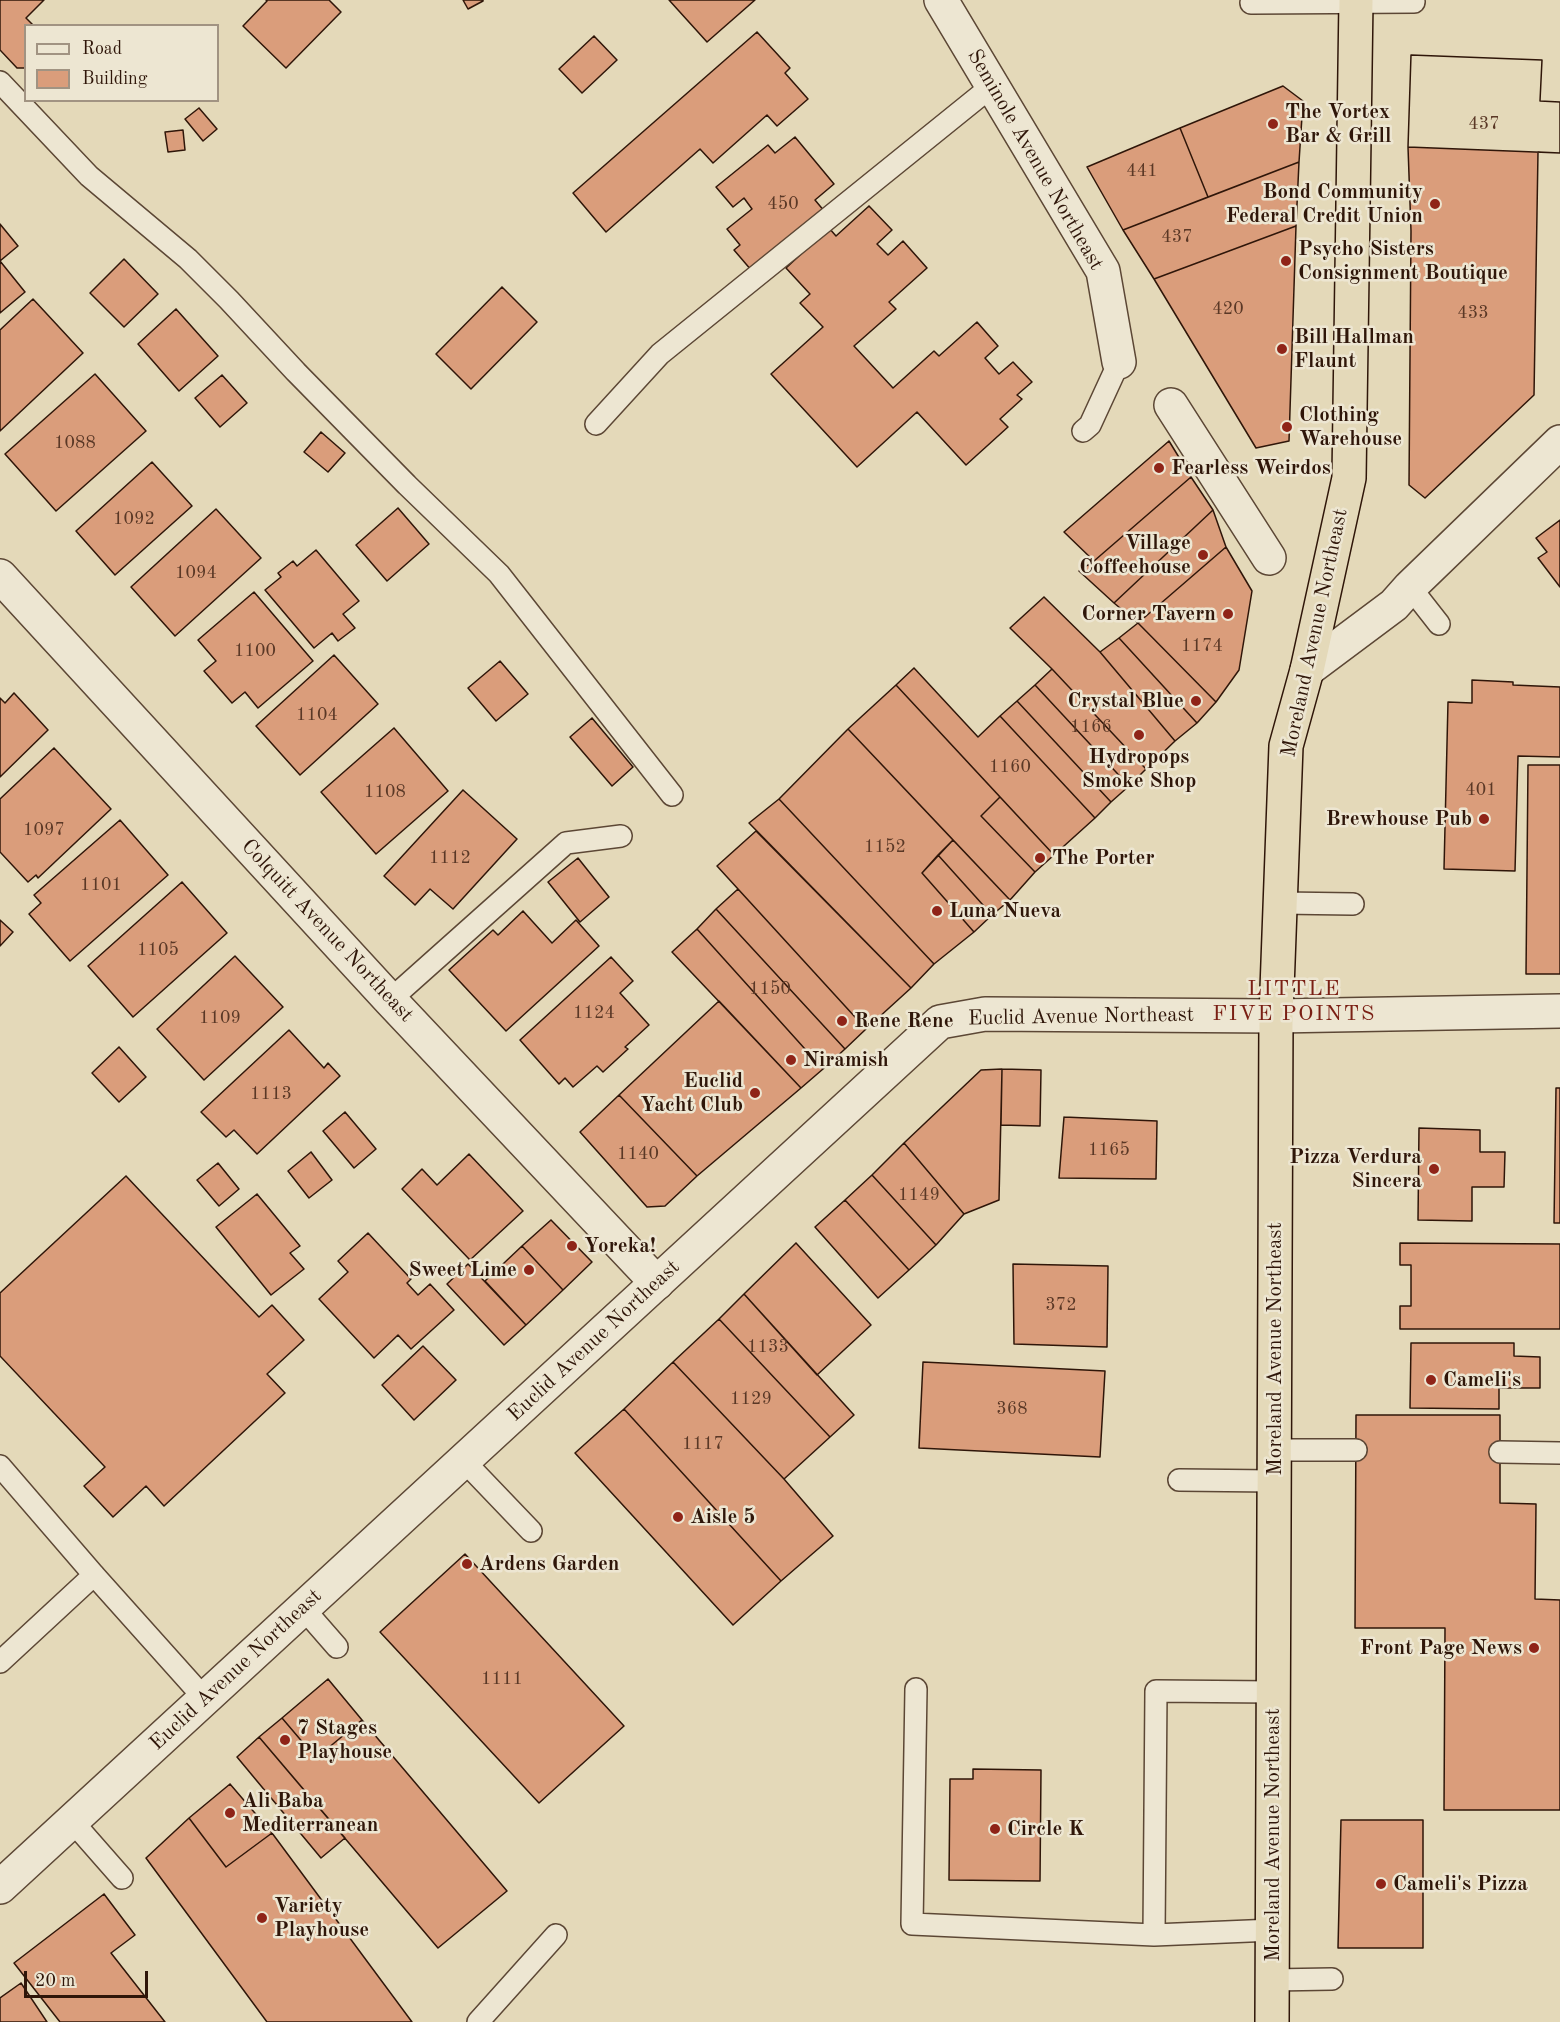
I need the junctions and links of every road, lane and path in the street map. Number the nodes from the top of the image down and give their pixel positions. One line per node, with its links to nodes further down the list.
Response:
1 (941, 0): 6 (street, Seminole Avenue Northeast)
2 (1356, 1): 3 (lane); 4 (lane); 16 (highway, Moreland Avenue Northeast)
3 (1414, 2)
4 (1251, 3)
5 (0, 82): 17 (lane)
6 (992, 86): 7 (street, Seminole Avenue Northeast); 9 (lane)
7 (1119, 362): 10 (lane)
8 (1171, 405): 12 (street)
9 (596, 424)
10 (1083, 431)
11 (1560, 442): 14 (street)
12 (1269, 558)
13 (0, 576): 21 (street, Colquitt Avenue Northeast)
14 (1410, 587): 15 (lane); 16 (street)
15 (1439, 624)
16 (1307, 670): 19 (highway, Moreland Avenue Northeast)
17 (672, 795)
18 (621, 836): 21 (lane)
19 (1281, 903): 20 (lane); 23 (highway, Moreland Avenue Northeast)
20 (1353, 904)
21 (390, 1000): 24 (street, Colquitt Avenue Northeast)
22 (1560, 1011): 23 (street, Euclid Avenue Northeast)
23 (1276, 1016): 24 (street, Euclid Avenue Northeast); 30 (highway, Moreland Avenue Northeast)
24 (657, 1283): 28 (street, Euclid Avenue Northeast)
25 (1356, 1450): 30 (lane)
26 (1500, 1452): 27 (lane)
27 (1560, 1453)
28 (464, 1461): 32 (lane); 34 (street, Euclid Avenue Northeast)
29 (0, 1466): 33 (lane)
30 (1274, 1466): 31 (lane); 38 (highway, Moreland Avenue Northeast)
31 (1179, 1480)
32 (531, 1532)
33 (94, 1575): 36 (lane); 39 (lane)
34 (303, 1608): 35 (lane); 39 (street, Euclid Avenue Northeast)
35 (338, 1647)
36 (0, 1662)
37 (916, 1689): 45 (lane)
38 (1273, 1692): 43 (highway, Moreland Avenue Northeast); 45 (lane)
39 (205, 1699): 40 (street, Euclid Avenue Northeast)
40 (72, 1821): 41 (lane); 42 (street, Euclid Avenue Northeast)
41 (122, 1878)
42 (0, 1887)
43 (1273, 1930): 45 (lane); 47 (highway, Moreland Avenue Northeast)
44 (556, 1935): 48 (lane)
45 (1154, 1935)
46 (1332, 1979): 47 (lane)
47 (1272, 1980): 49 (highway, Moreland Avenue Northeast)
48 (478, 2022)
49 (1272, 2022)

